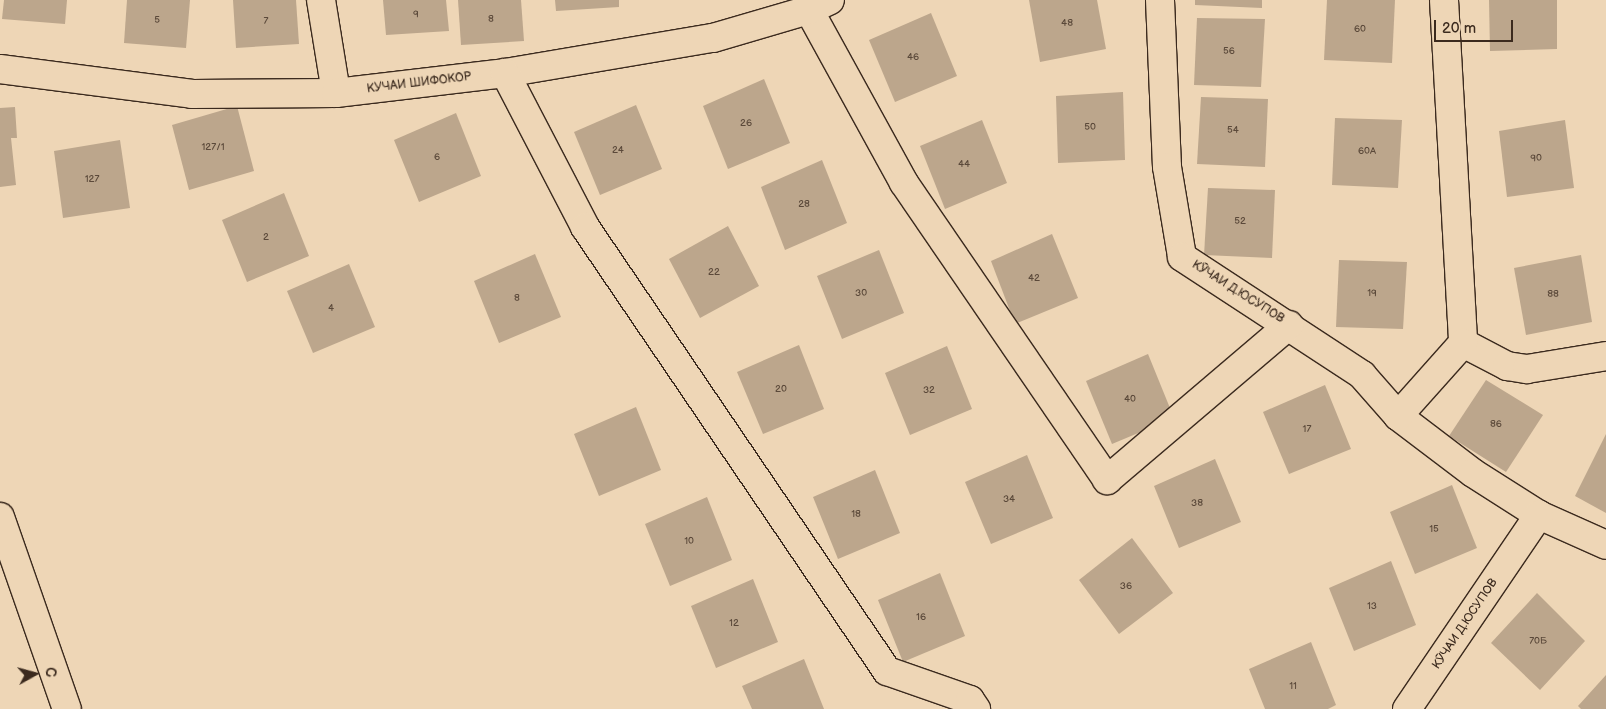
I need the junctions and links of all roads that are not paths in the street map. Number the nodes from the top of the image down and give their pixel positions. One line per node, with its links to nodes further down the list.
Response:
1 (320, 0): 7 (street)
2 (1160, 0): 8 (street, КӮЧАИ Д.ЮСУПОВ)
3 (1444, 0): 9 (street)
4 (819, 5): 6 (street, КУЧАИ ШИФОКОР); 8 (street)
5 (0, 69): 7 (street, КУЧАИ ШИФОКОР)
6 (505, 73): 7 (street, КУЧАИ ШИФОКОР); 16 (street)
7 (336, 93)
8 (1289, 325): 11 (street, КӮЧАИ Д.ЮСУПОВ)
9 (1463, 343): 10 (street); 11 (street)
10 (1606, 356)
11 (1398, 416): 12 (street, КӮЧАИ Д.ЮСУПОВ)
12 (1539, 515): 14 (street, КӮЧАИ Д.ЮСУПОВ); 17 (street, КӮЧАИ Д.ЮСУПОВ)
13 (0, 517): 15 (street)
14 (1606, 545)
15 (67, 709)
16 (976, 709)
17 (1407, 709)

